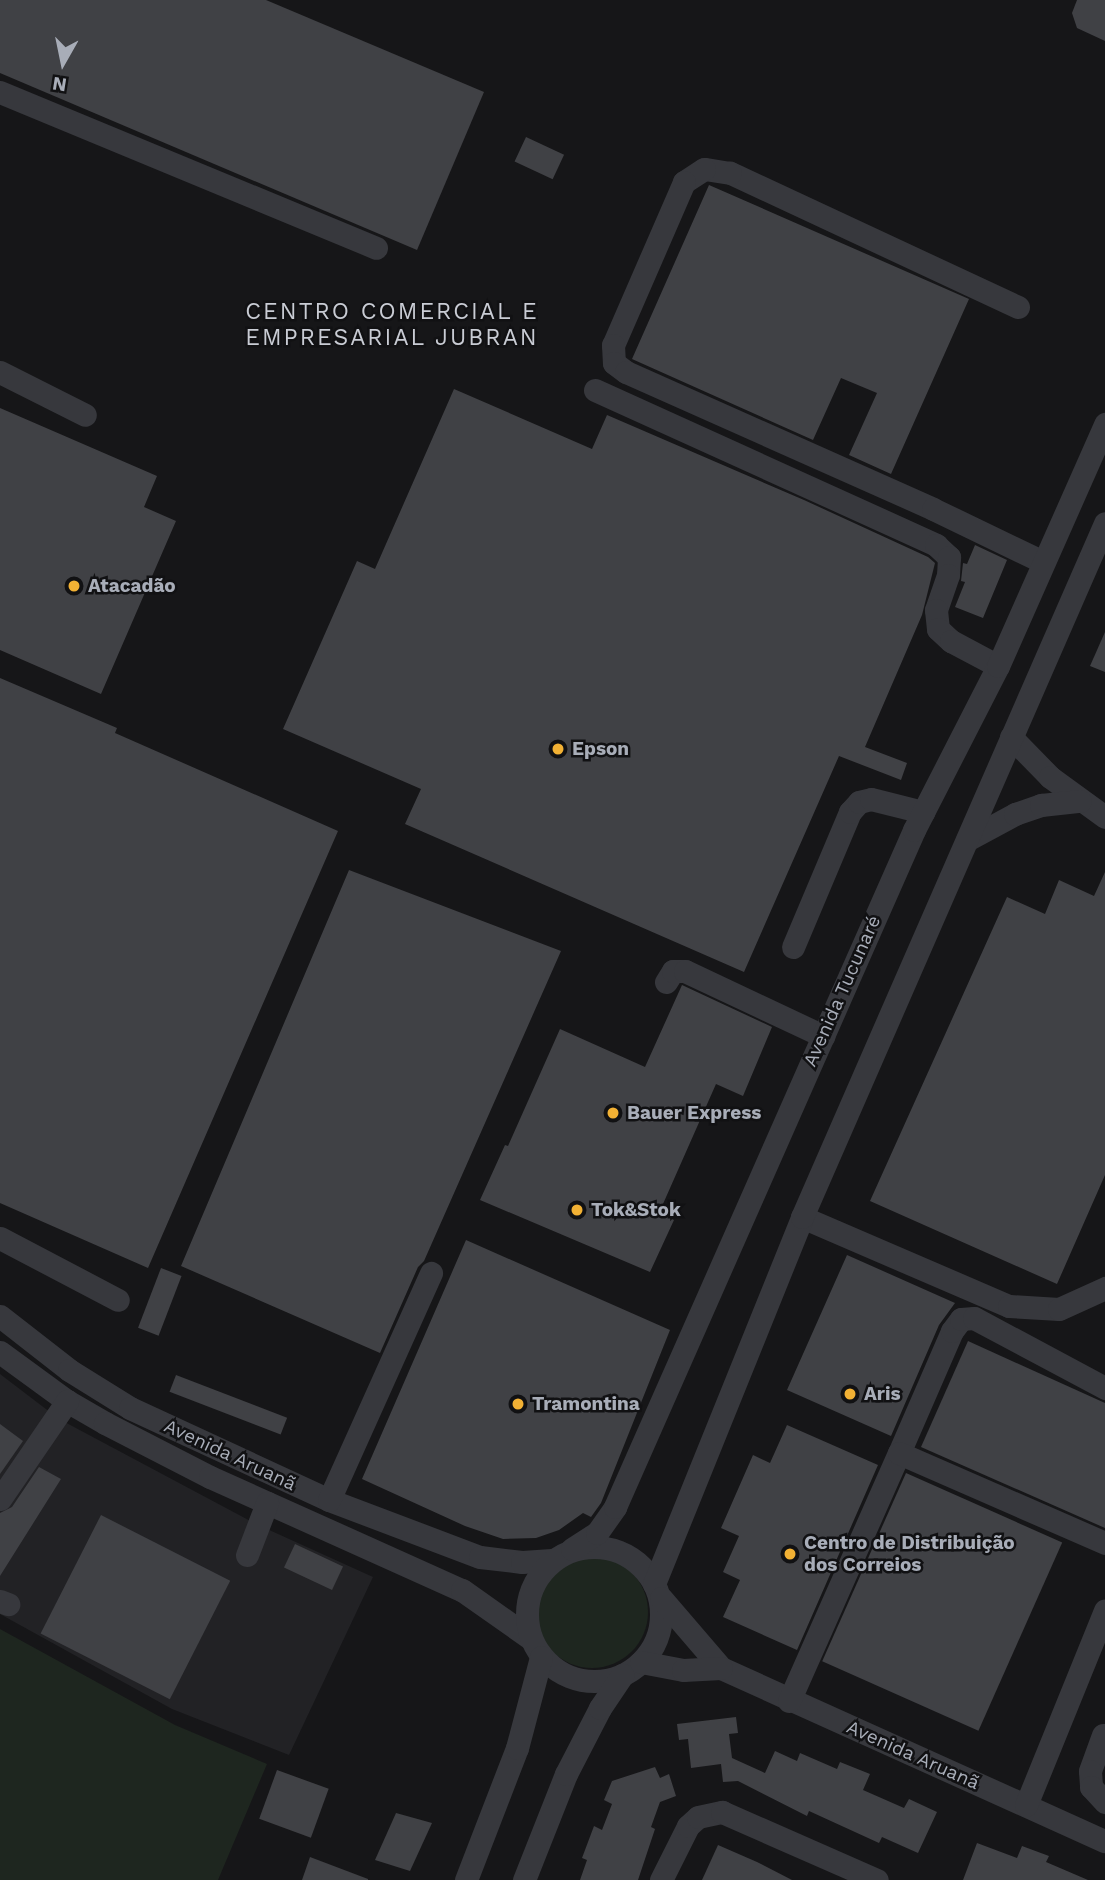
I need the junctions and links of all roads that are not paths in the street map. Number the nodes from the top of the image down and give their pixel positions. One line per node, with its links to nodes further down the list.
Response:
1 (0, 92): 2 (street)
2 (376, 248)
3 (1018, 307): 9 (street)
4 (0, 372): 6 (street)
5 (594, 390): 10 (street)
6 (85, 415)
7 (1105, 424): 9 (street, Avenida Tucunaré)
8 (1105, 523): 11 (street)
9 (1043, 562): 10 (street, Avenida Tucunaré)
10 (998, 666): 13 (street, Avenida Tucunaré)
11 (1012, 737): 12 (street); 15 (street)
12 (1080, 801): 14 (street); 15 (street)
13 (923, 812): 16 (street); 18 (street, Avenida Tucunaré)
14 (1105, 817)
15 (967, 840): 19 (street)
16 (793, 947)
17 (666, 982): 18 (street)
18 (823, 1036): 33 (street, Avenida Tucunaré)
19 (802, 1217): 22 (street); 37 (street)
20 (0, 1238): 23 (street)
21 (431, 1273): 30 (street)
22 (1105, 1288)
23 (118, 1300)
24 (0, 1316): 30 (street, Avenida Aruanã)
25 (0, 1352): 27 (street, Avenida Aruanã)
26 (1105, 1388): 28 (street)
27 (67, 1401): 29 (street); 31 (street, Avenida Aruanã)
28 (899, 1453): 32 (street); 42 (street)
29 (0, 1499)
30 (330, 1500): 35 (street, Avenida Aruanã)
31 (267, 1503): 34 (street); 36 (street, Avenida Aruanã)
32 (1105, 1543)
33 (562, 1554): 35 (street, Avenida Aruanã); 37 (street); 39 (street)
34 (247, 1555)
35 (480, 1557): 36 (street)
36 (462, 1590): 39 (street, Avenida Aruanã)
37 (658, 1591): 40 (street, Avenida Aruanã); 41 (street)
38 (1105, 1610): 45 (street)
39 (536, 1647): 41 (street); 47 (street)
40 (721, 1668): 41 (street, Avenida Aruanã); 42 (street, Avenida Aruanã)
41 (631, 1669): 48 (street)
42 (789, 1701): 45 (street, Avenida Aruanã)
43 (1103, 1735): 44 (street)
44 (1105, 1802)
45 (1026, 1805): 46 (street, Avenida Aruanã)
46 (1105, 1841)
47 (466, 1880)
48 (524, 1880)
49 (662, 1880): 50 (street)
50 (877, 1880)

